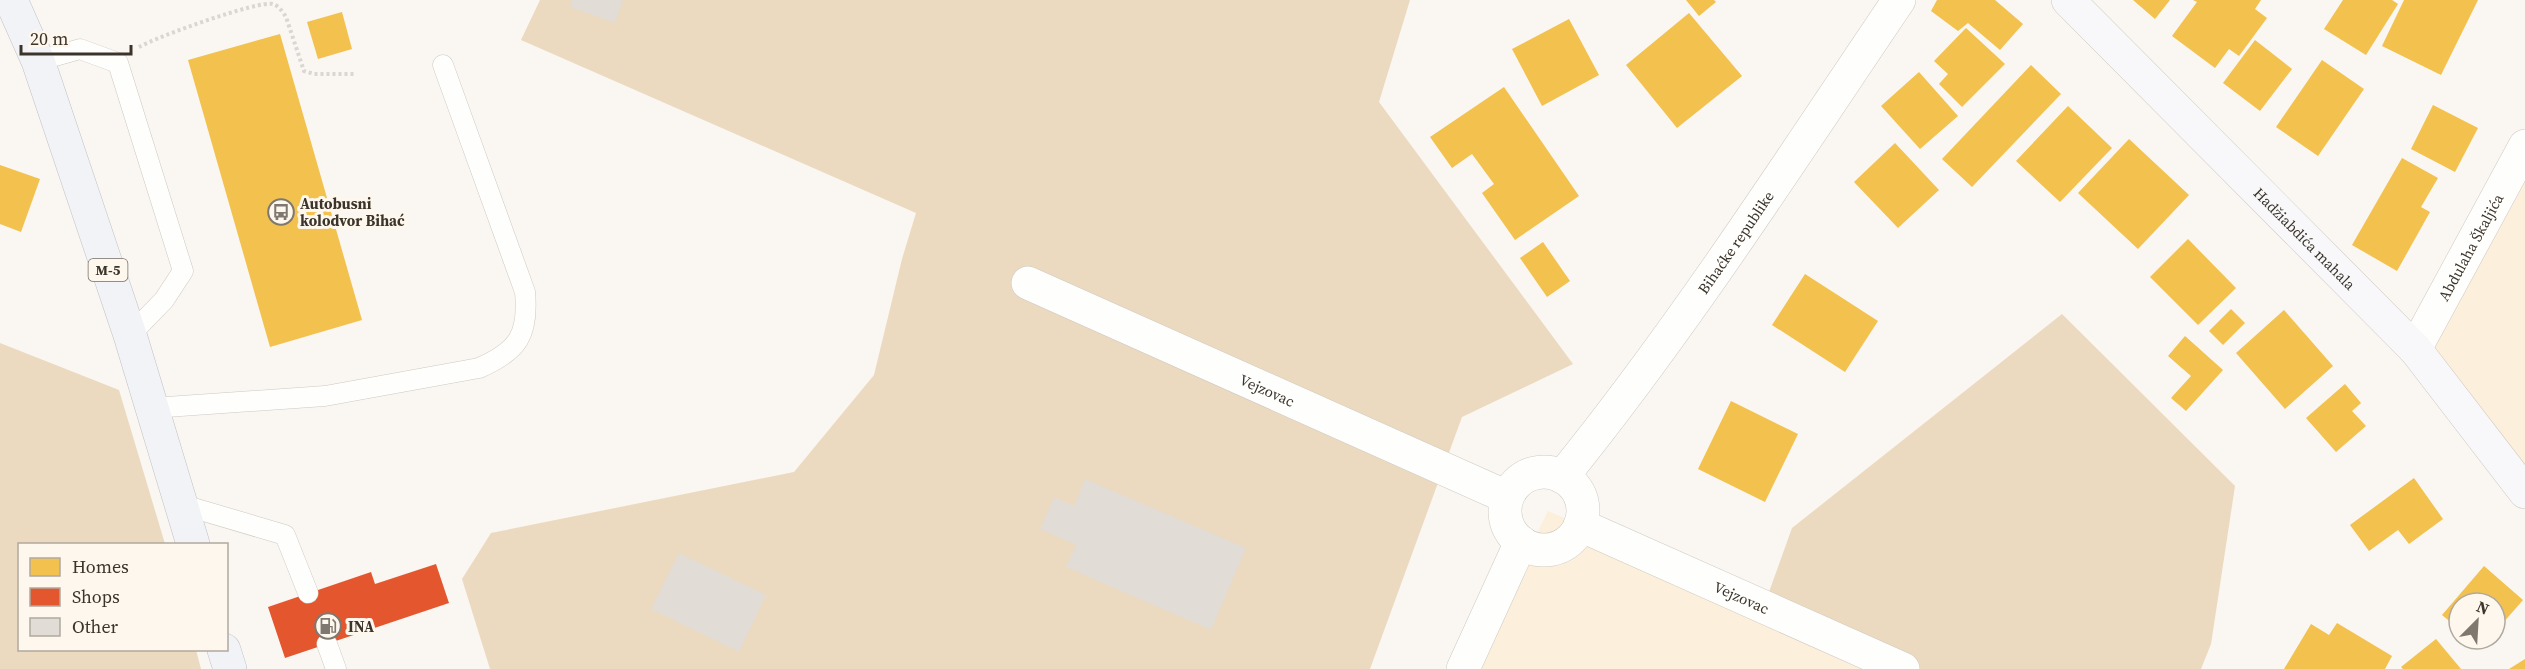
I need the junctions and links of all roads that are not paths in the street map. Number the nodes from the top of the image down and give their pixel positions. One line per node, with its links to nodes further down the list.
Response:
1 (11, 0): 4 (main road, M-5)
2 (1899, 0): 11 (street, Bihaćke republike)
3 (2068, 0): 9 (street, Hadžiabdića mahala)
4 (38, 61): 8 (main road, M-5); 8 (lane)
5 (442, 65): 10 (lane)
6 (2525, 146): 9 (street, Abdulaha Škaljića)
7 (1028, 283): 13 (street, Vejzovac)
8 (130, 334): 10 (main road, M-5)
9 (2415, 349): 12 (street, Hadžiabdića mahala)
10 (152, 408): 14 (main road, M-5)
11 (1562, 477): 13 (street); 15 (street)
12 (2525, 492)
13 (1507, 497): 16 (street)
14 (180, 504): 17 (main road, M-5); 18 (lane)
15 (1580, 525): 16 (street); 24 (street, Vejzovac)
16 (1521, 542): 23 (street)
17 (193, 543)
18 (308, 593)
19 (327, 644): 22 (lane)
20 (225, 651): 21 (main road)
21 (230, 669)
22 (336, 669)
23 (1463, 669)
24 (1903, 669)

